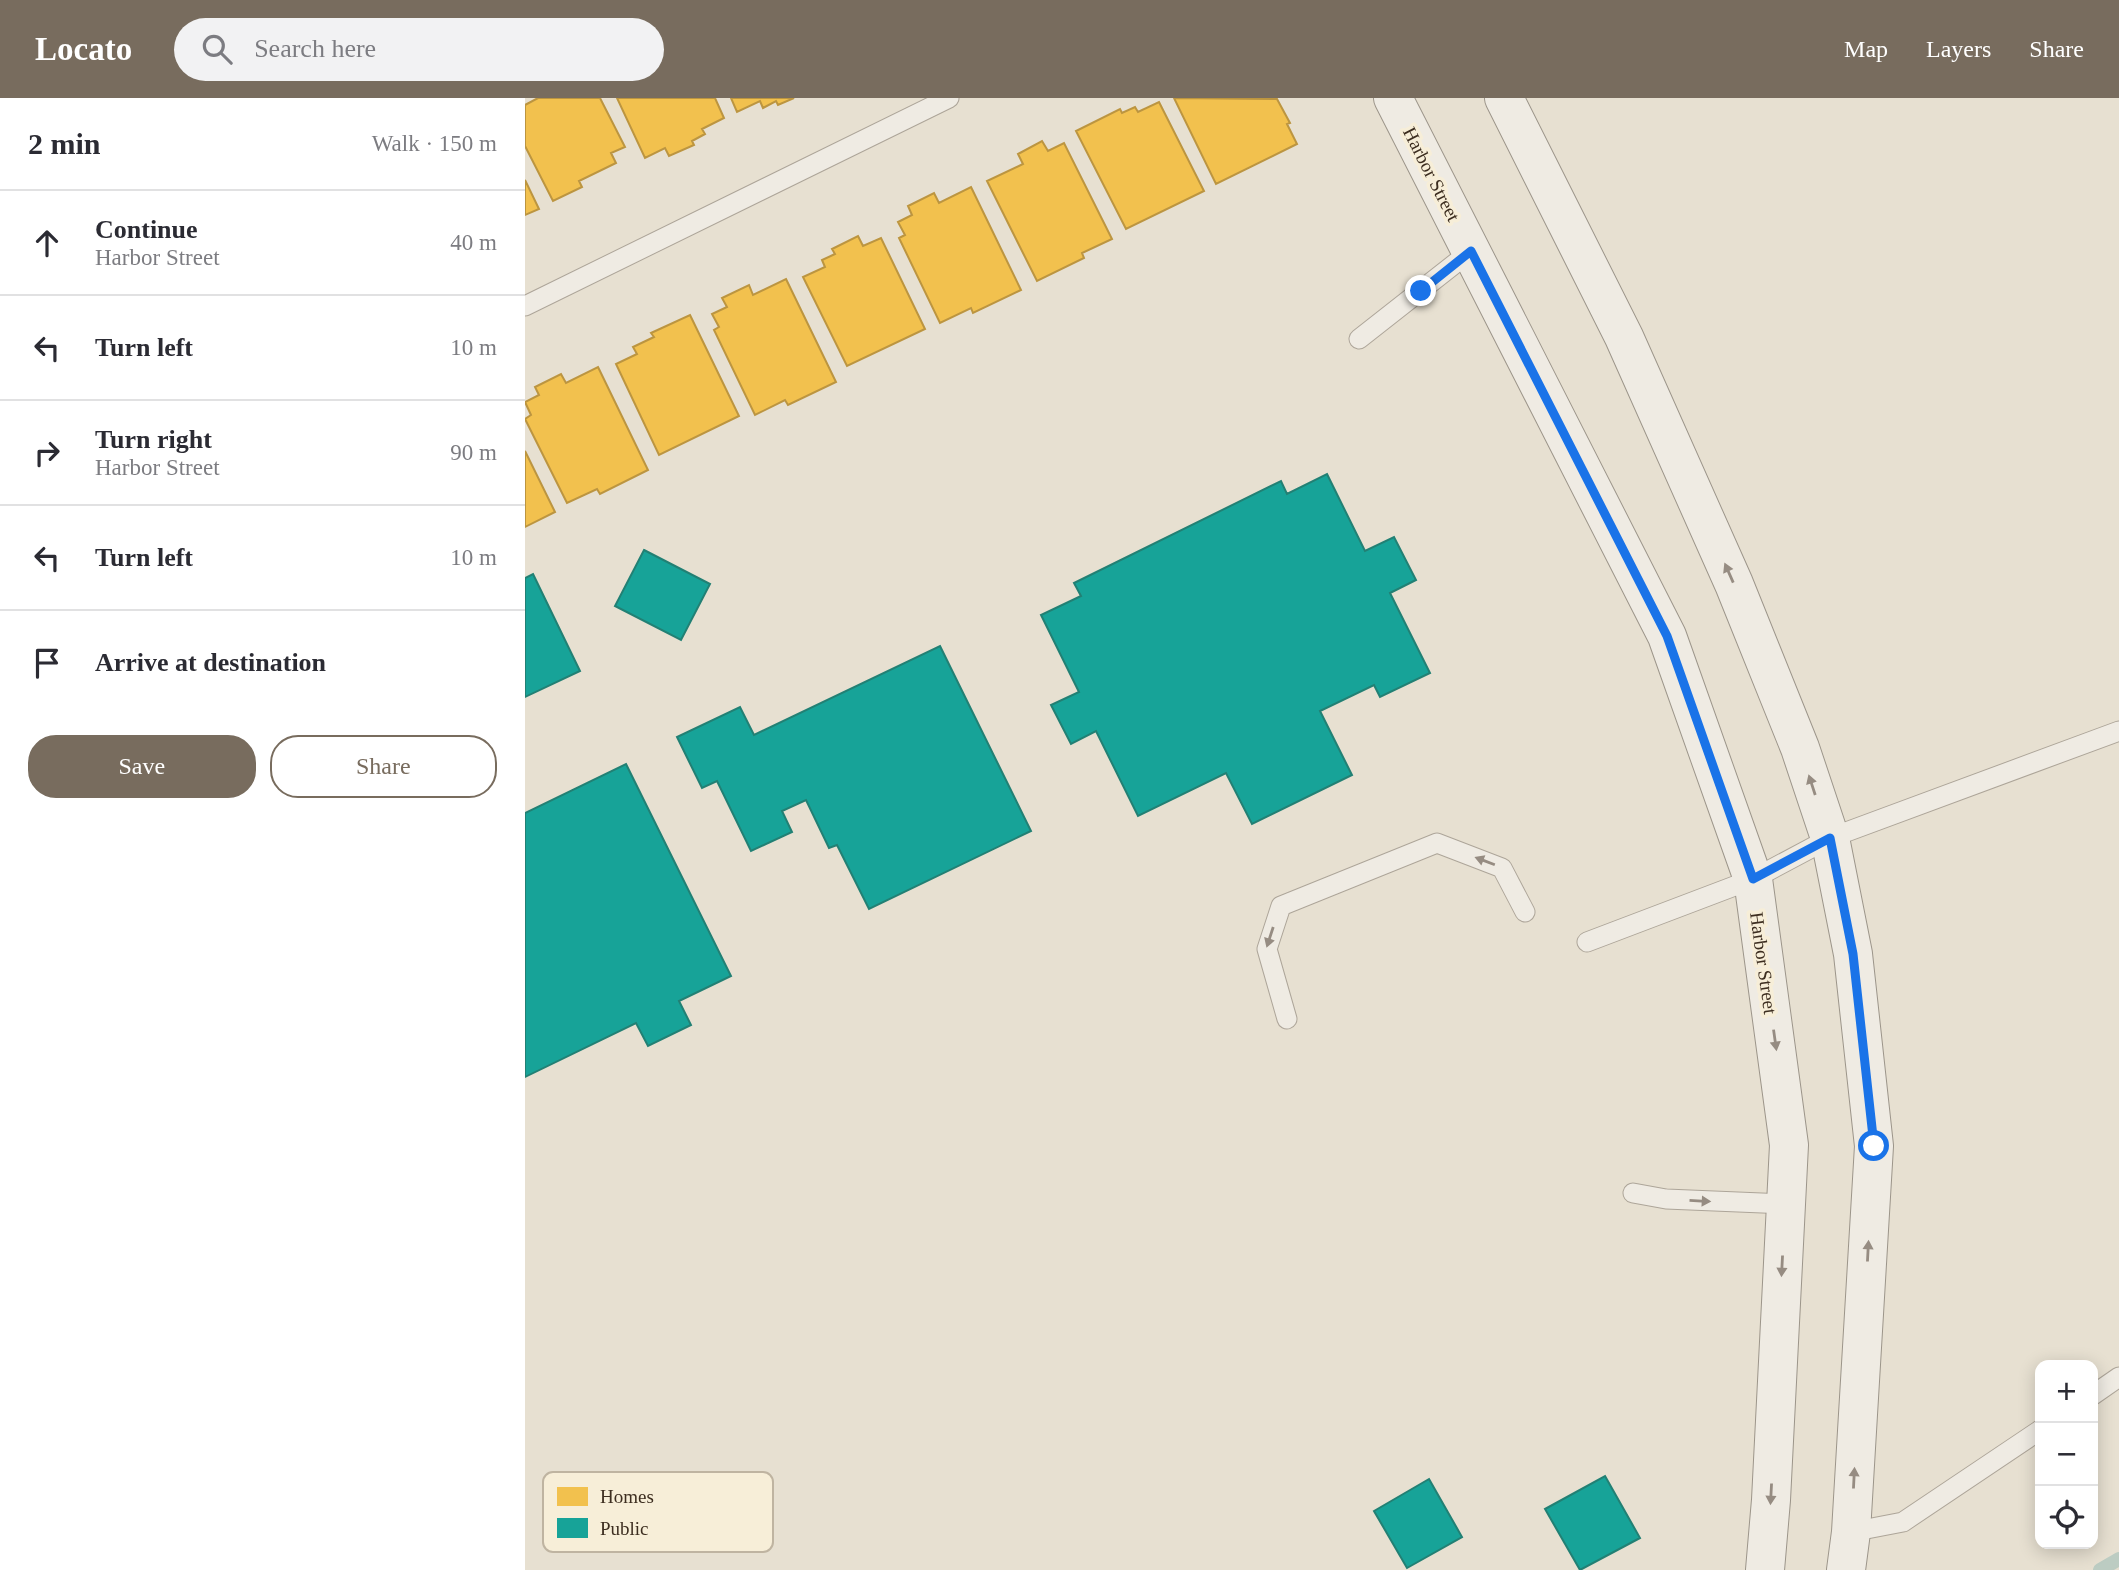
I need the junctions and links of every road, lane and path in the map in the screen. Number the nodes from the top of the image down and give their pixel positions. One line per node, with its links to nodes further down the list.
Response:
1 (949, 98): 5 (lane)
2 (1394, 98): 4 (street, Harbor Street)
3 (1504, 98): 8 (street, one-way to 3)
4 (1471, 251): 6 (lane); 9 (street, Harbor Street)
5 (525, 306)
6 (1359, 340)
7 (2119, 732): 8 (lane)
8 (1830, 838): 9 (lane); 18 (street, one-way to 8)
9 (1753, 879): 11 (lane); 14 (street, Harbor Street, one-way to 14)
10 (1525, 912): 12 (lane, one-way to 12)
11 (1587, 942)
12 (1287, 1019)
13 (1633, 1193): 14 (lane, one-way to 14)
14 (1786, 1204): 19 (street, Harbor Street, one-way to 19)
15 (2119, 1377): 16 (lane)
16 (2098, 1392)
17 (2035, 1433): 18 (lane)
18 (1851, 1532): 20 (street)
19 (1765, 1570)
20 (1846, 1570)

